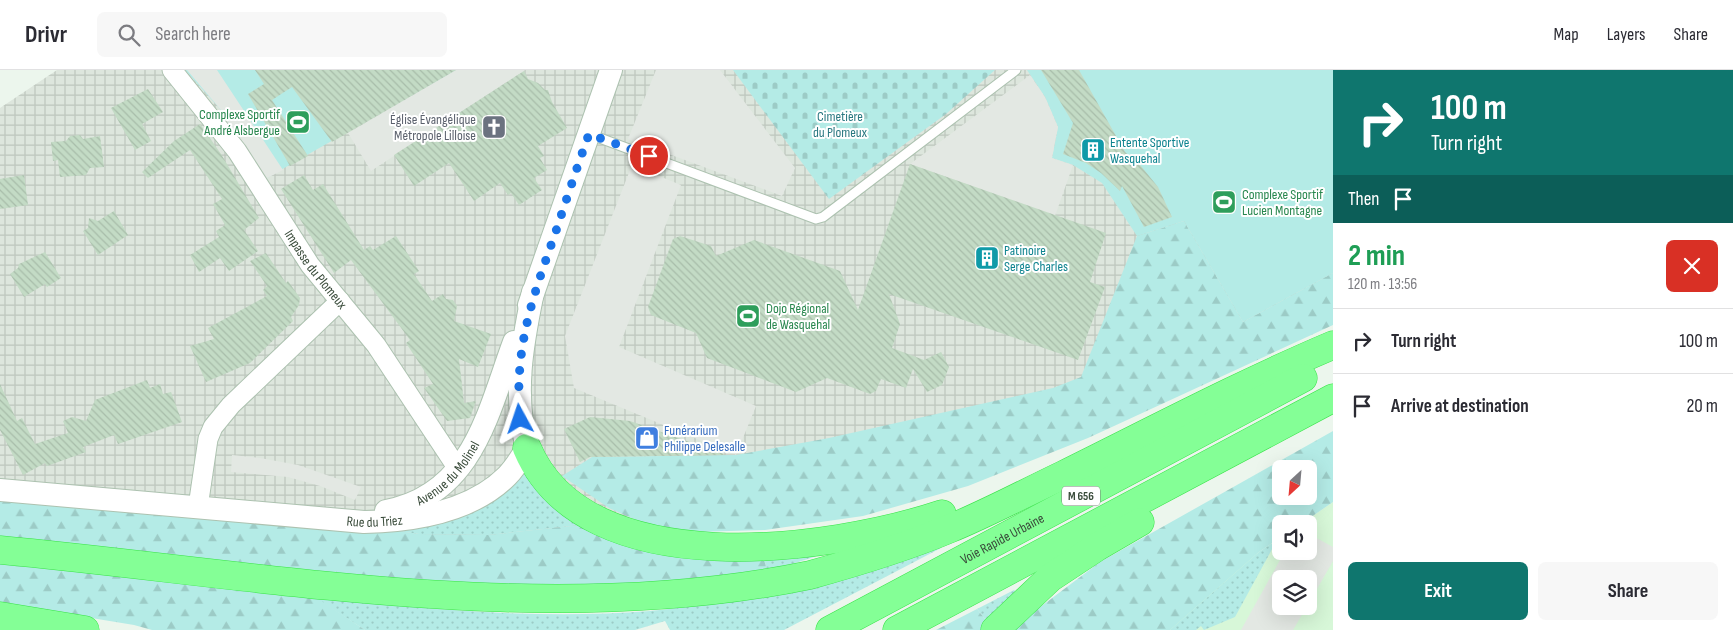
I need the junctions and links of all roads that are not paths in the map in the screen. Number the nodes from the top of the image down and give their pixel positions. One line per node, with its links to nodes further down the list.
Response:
1 (172, 70): 6 (street, Impasse du Plomeux)
2 (611, 70): 4 (street, Avenue du Molinel)
3 (1016, 70): 4 (lane)
4 (589, 134): 5 (street, Avenue du Molinel)
5 (533, 292): 10 (street, Avenue du Molinel); 12 (street, Avenue du Molinel)
6 (340, 301): 12 (street, Impasse du Plomeux); 14 (street)
7 (1333, 345): 11 (highway)
8 (1333, 362): 21 (highway, Voie Rapide Urbaine / M 656)
9 (1333, 399): 22 (highway, M 656); 23 (highway)
10 (527, 448): 11 (highway); 15 (street, Rue du Triez)
11 (1094, 460): 16 (highway)
12 (458, 469): 15 (street, Avenue du Molinel)
13 (0, 490): 14 (street, Rue du Triez)
14 (198, 507): 15 (street, Rue du Triez)
15 (318, 517)
16 (0, 550)
17 (0, 616): 20 (highway)
18 (0, 629): 19 (highway)
19 (11, 630)
20 (85, 630)
21 (830, 630)
22 (897, 630)
23 (995, 630)

